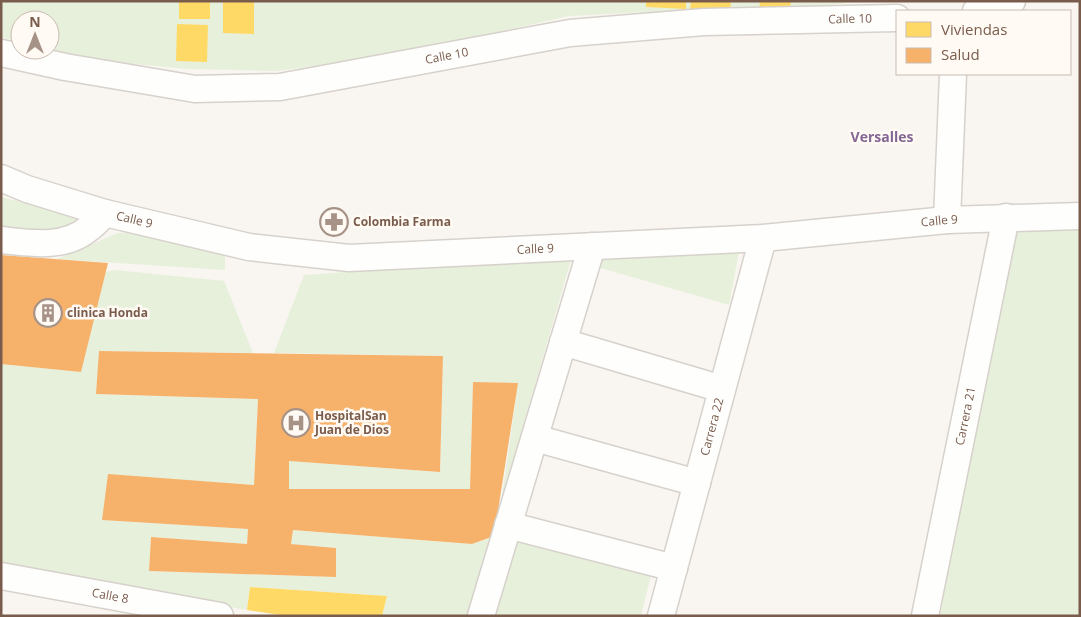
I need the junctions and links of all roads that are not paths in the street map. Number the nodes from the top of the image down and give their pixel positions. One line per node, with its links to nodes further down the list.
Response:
1 (1012, 1): 2 (street)
2 (980, 10)
3 (896, 18): 4 (street, Calle 10)
4 (1, 53)
5 (953, 75): 10 (street)
6 (1, 178): 7 (street, Calle 9)
7 (105, 213): 12 (street); 13 (street, Calle 9)
8 (1080, 216): 9 (street, Calle 9)
9 (1006, 218): 10 (street, Calle 9); 24 (street, Carrera 21)
10 (947, 220): 11 (street, Calle 9)
11 (763, 238): 13 (street, Calle 9); 15 (street, Carrera 22)
12 (1, 240)
13 (592, 246): 14 (street)
14 (563, 342): 15 (street); 16 (street)
15 (722, 390): 17 (street, Carrera 22)
16 (535, 438): 17 (street); 18 (street)
17 (697, 483): 19 (street, Carrera 22)
18 (508, 525): 19 (street); 22 (street)
19 (674, 568): 23 (street, Carrera 22)
20 (1, 576): 21 (street, Calle 8)
21 (220, 616)
22 (481, 616)
23 (661, 616)
24 (926, 616)

